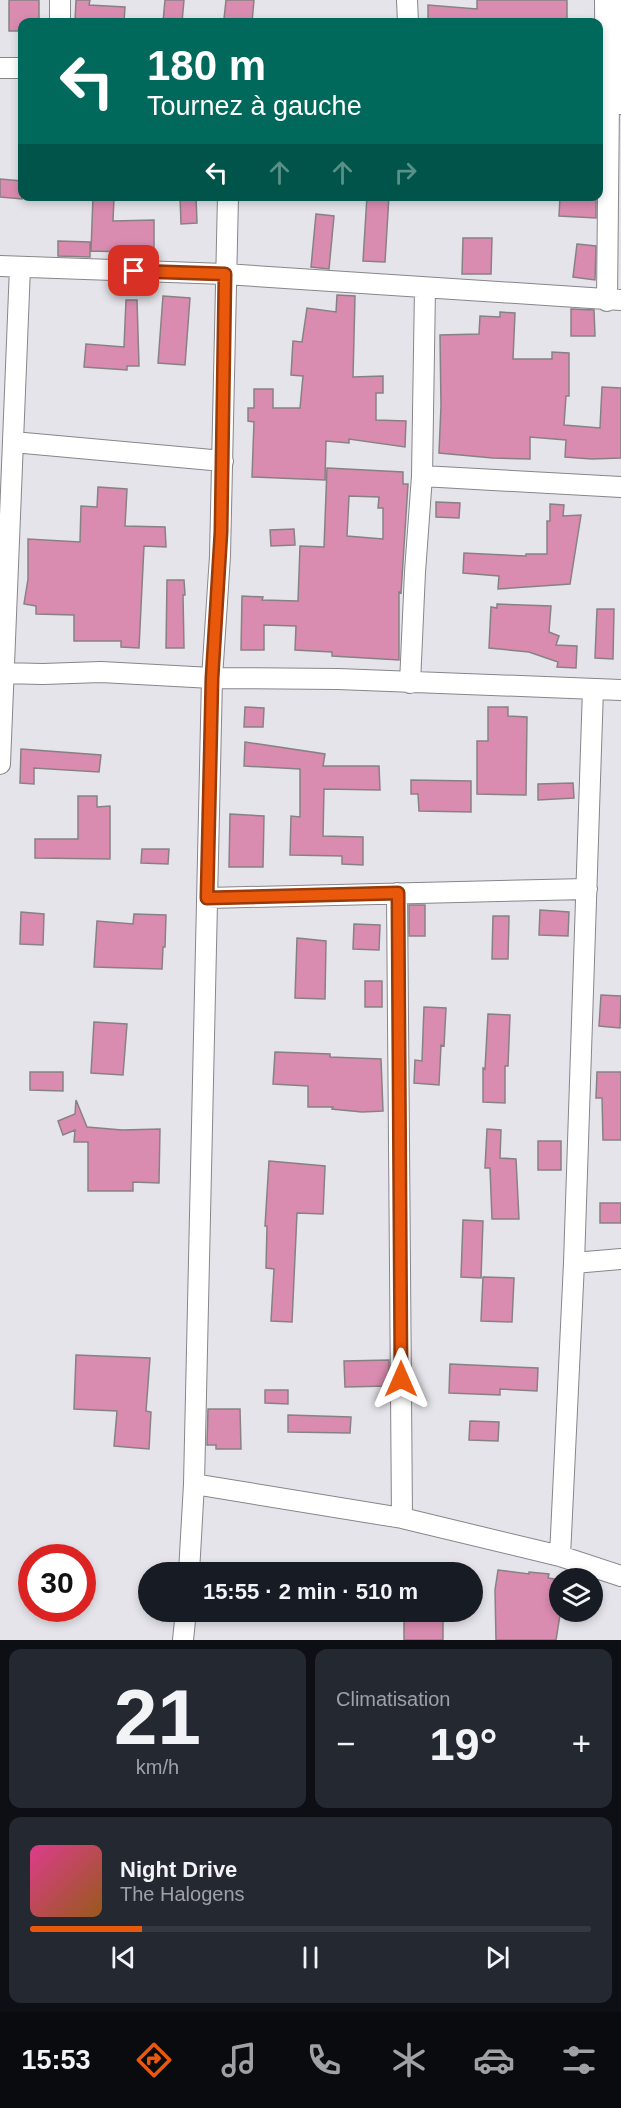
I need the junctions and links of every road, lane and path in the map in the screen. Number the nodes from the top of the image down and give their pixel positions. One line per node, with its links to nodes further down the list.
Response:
1 (60, 0): 4 (street)
2 (407, 0): 5 (street)
3 (608, 0): 8 (street)
4 (60, 18)
5 (408, 18)
6 (0, 68): 7 (street)
7 (18, 68)
8 (610, 100): 14 (street)
9 (228, 201): 12 (street)
10 (0, 266): 11 (street)
11 (21, 267): 12 (street); 15 (street)
12 (225, 274): 13 (street); 16 (street)
13 (425, 288): 14 (street); 17 (street)
14 (614, 300)
15 (13, 442): 16 (street); 19 (street)
16 (223, 461): 20 (street)
17 (422, 476): 18 (street); 21 (street)
18 (621, 487)
19 (1, 673): 20 (street); 24 (street)
20 (212, 678): 21 (street); 27 (street)
21 (410, 682): 22 (street)
22 (593, 689): 23 (street); 25 (street)
23 (621, 690)
24 (0, 764)
25 (587, 889): 26 (street); 29 (street)
26 (398, 893): 27 (street); 31 (street)
27 (207, 898): 30 (street)
28 (621, 1259): 29 (street)
29 (574, 1263): 32 (street)
30 (194, 1484): 31 (street); 33 (street)
31 (402, 1518): 32 (street)
32 (560, 1556): 34 (street)
33 (190, 1562)
34 (621, 1576)
35 (185, 1622): 36 (street)
36 (183, 1640)

